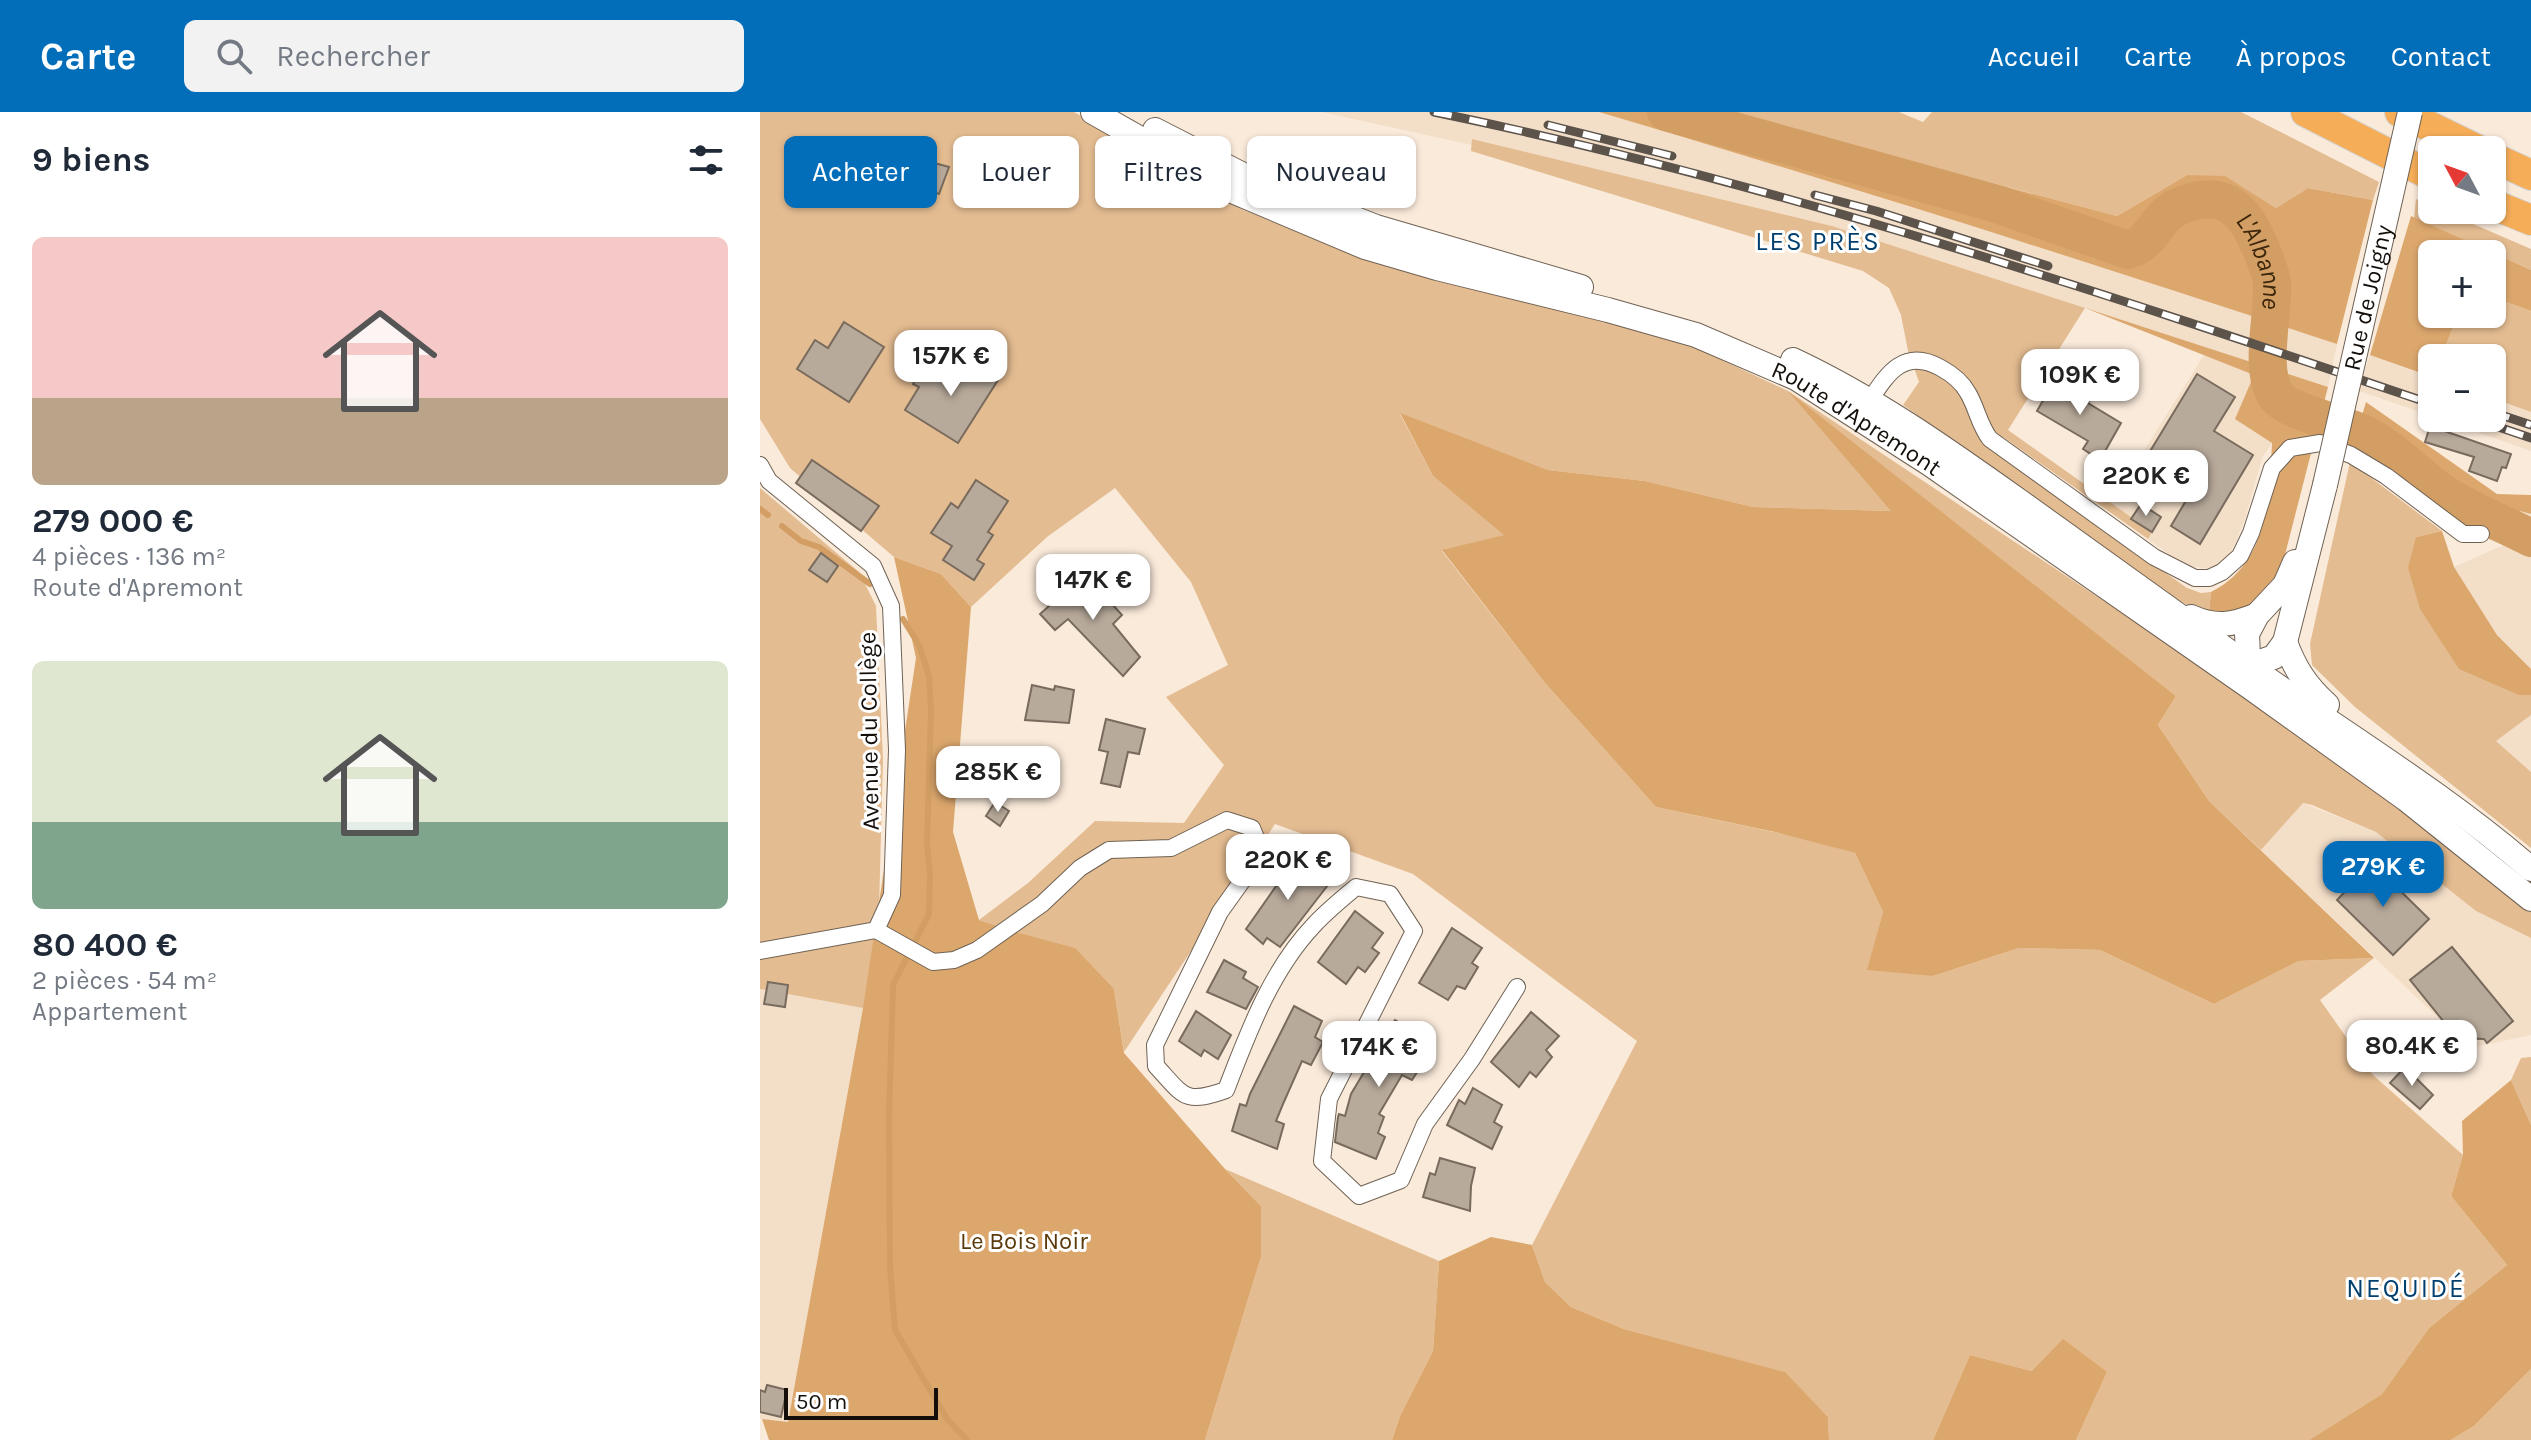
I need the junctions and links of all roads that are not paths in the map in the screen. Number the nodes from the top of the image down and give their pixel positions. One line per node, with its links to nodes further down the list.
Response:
1 (1093, 112): 12 (main road, Route d'Apremont)
2 (1121, 112): 12 (main road, Route d'Apremont)
3 (2306, 112): 8 (highway)
4 (2400, 112): 6 (highway)
5 (2410, 112): 14 (main road, Rue de Joigny, bridge)
6 (2449, 136)
7 (2506, 163): 9 (highway)
8 (2418, 169)
9 (2531, 175)
10 (2506, 210): 11 (highway)
11 (2531, 220)
12 (1865, 408): 15 (street); 16 (main road, Route d'Apremont); 19 (main road, Route d'Apremont)
13 (760, 465): 23 (street, Avenue du Collège)
14 (2325, 485): 17 (main road, Rue de Joigny); 18 (main road, Rue de Joigny)
15 (2481, 534)
16 (2163, 604): 17 (main road); 19 (main road, Route d'Apremont)
17 (2257, 615): 19 (main road, Rue de Joigny)
18 (2285, 642): 19 (main road); 20 (main road)
19 (2242, 675): 20 (main road, Route d'Apremont); 22 (main road, Route d'Apremont)
20 (2420, 782): 21 (main road, Route d'Apremont)
21 (2531, 869)
22 (2531, 899)
23 (876, 930): 24 (street); 25 (street)
24 (760, 951)
25 (1517, 987)

